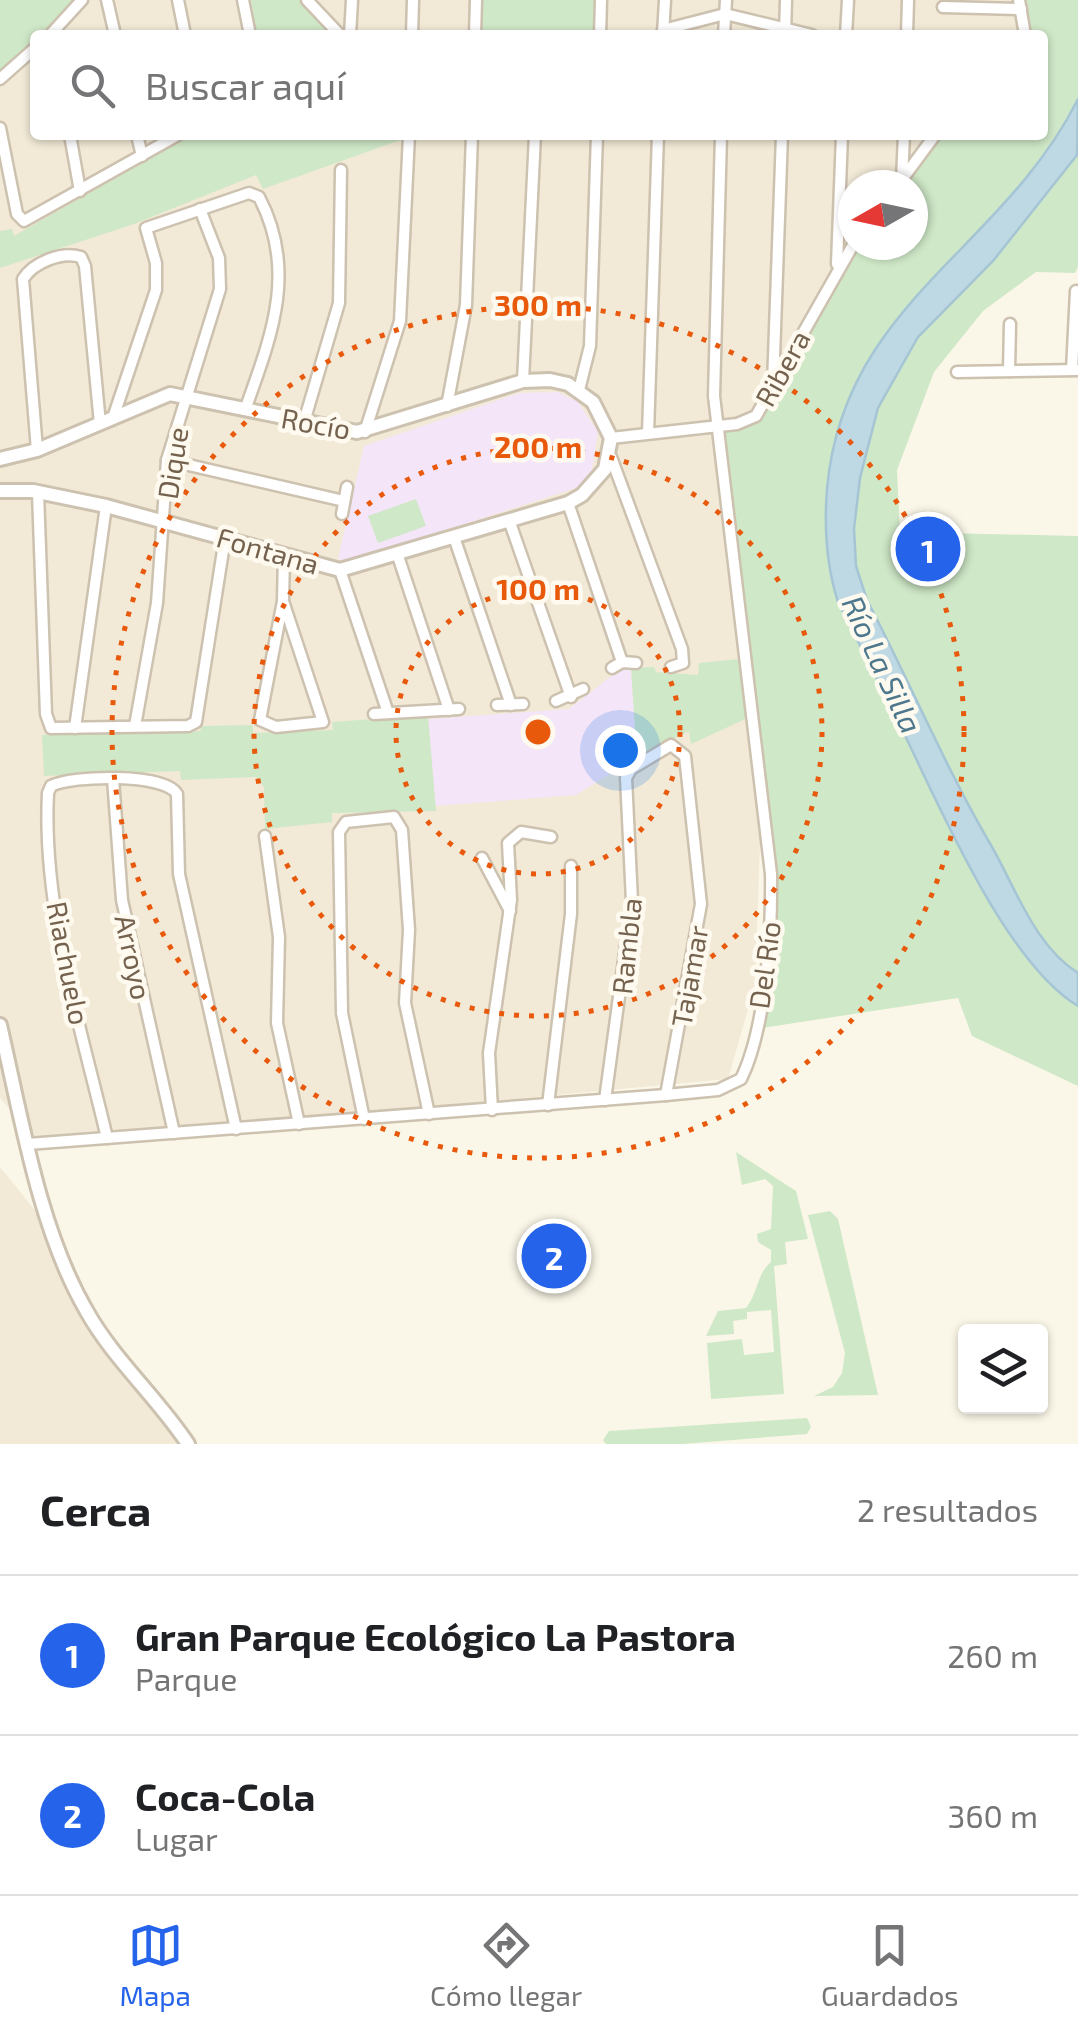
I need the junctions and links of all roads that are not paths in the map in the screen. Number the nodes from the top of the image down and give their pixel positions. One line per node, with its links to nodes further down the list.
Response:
1 (82, 0): 18 (street)
2 (107, 0): 19 (street)
3 (178, 0): 20 (street)
4 (243, 0): 21 (street)
5 (307, 0): 22 (street)
6 (352, 0): 23 (street)
7 (413, 0): 24 (street)
8 (476, 0): 25 (street)
9 (601, 0): 26 (street)
10 (664, 0): 27 (street)
11 (726, 0): 17 (street)
12 (786, 0): 31 (street)
13 (848, 0): 32 (street)
14 (908, 0): 33 (street)
15 (1020, 4): 16 (street); 34 (street)
16 (942, 7)
17 (725, 14): 28 (street); 29 (street); 30 (street)
18 (55, 30)
19 (114, 30)
20 (184, 30)
21 (249, 30)
22 (335, 30)
23 (350, 30)
24 (412, 30)
25 (475, 30)
26 (600, 30)
27 (663, 30)
28 (670, 30)
29 (724, 30)
30 (781, 30)
31 (785, 30)
32 (846, 30)
33 (907, 30)
34 (1024, 30)
35 (30, 52): 36 (street)
36 (0, 79)
37 (0, 128): 55 (street)
38 (71, 140): 55 (street)
39 (138, 140): 51 (street)
40 (169, 140): 51 (street)
41 (409, 140): 73 (street)
42 (472, 140): 68 (street)
43 (535, 140): 64 (street)
44 (597, 140): 65 (street)
45 (658, 140): 74 (street)
46 (721, 140): 72 (street, Del Río)
47 (782, 140): 66 (street)
48 (842, 140): 58 (street)
49 (904, 140): 53 (street)
50 (931, 140): 54 (street)
51 (142, 156): 55 (street)
52 (340, 170): 71 (street)
53 (901, 170)
54 (909, 170)
55 (80, 191)
56 (200, 208): 67 (street, Dique); 69 (street); 70 (street)
57 (841, 260): 58 (street, Ribera)
58 (837, 266): 66 (street, Ribera)
59 (1076, 292): 61 (street)
60 (1010, 324): 62 (street)
61 (1075, 370): 62 (street)
62 (1009, 371): 63 (street)
63 (956, 372)
64 (523, 381): 65 (street, Rocío); 68 (street, Rocío)
65 (579, 390): 75 (street)
66 (773, 391): 72 (street, Ribera)
67 (186, 396): 69 (street, Rocío); 70 (street, Rocío); 79 (street, Dique)
68 (447, 406): 73 (street, Rocío)
69 (245, 410): 71 (street, Rocío)
70 (106, 421): 76 (street, Rocío); 76 (street)
71 (304, 422): 73 (street, Rocío)
72 (716, 426): 74 (street, Ribera); 113 (street, Del Río)
73 (365, 432)
74 (648, 434): 75 (street, Ribera)
75 (611, 438): 77 (street)
76 (37, 450): 78 (street, Rocío)
77 (611, 457): 84 (street, Fontana); 96 (street)
78 (0, 459)
79 (167, 460): 83 (street); 88 (street, Dique)
80 (347, 487): 83 (street)
81 (0, 491): 82 (street, Fontana)
82 (38, 493): 85 (street, Fontana); 104 (street)
83 (344, 501): 86 (street)
84 (568, 503): 87 (street, Fontana); 95 (street)
85 (106, 506): 88 (street, Fontana); 104 (street)
86 (342, 514)
87 (509, 520): 89 (street, Fontana); 98 (street)
88 (164, 522): 90 (street, Fontana); 103 (street, Dique)
89 (454, 537): 92 (street, Fontana); 100 (street)
90 (225, 538): 91 (street, Fontana); 103 (street)
91 (284, 554): 93 (street, Fontana); 94 (street)
92 (398, 556): 93 (street, Fontana); 101 (street)
93 (340, 570): 101 (street)
94 (283, 601): 94 (street)
95 (636, 663)
96 (670, 667)
97 (583, 690): 98 (street)
98 (570, 698): 99 (street)
99 (556, 700)
100 (497, 706)
101 (388, 713): 102 (street)
102 (374, 714)
103 (135, 726): 104 (street)
104 (75, 728)
105 (112, 779): 120 (street); 121 (street, Arroyo); 122 (street, Riachuelo)
106 (626, 791): 113 (street, Tajamar); 114 (street, Rambla)
107 (265, 836): 119 (street)
108 (551, 837): 111 (street)
109 (482, 858): 111 (street)
110 (571, 866): 115 (street)
111 (510, 912): 116 (street)
112 (0, 1025): 123 (street)
113 (666, 1096): 114 (street, Del Río)
114 (605, 1100): 115 (street, Del Río)
115 (548, 1105): 116 (street, Del Río)
116 (492, 1110): 117 (street, Del Río)
117 (429, 1114): 118 (street, Del Río); 118 (street)
118 (364, 1119): 119 (street, Del Río)
119 (299, 1124): 120 (street, Del Río)
120 (236, 1128): 121 (street, Del Río)
121 (174, 1133): 122 (street, Del Río)
122 (107, 1138): 123 (street, Del Río)
123 (28, 1144): 124 (street)
124 (188, 1444)

